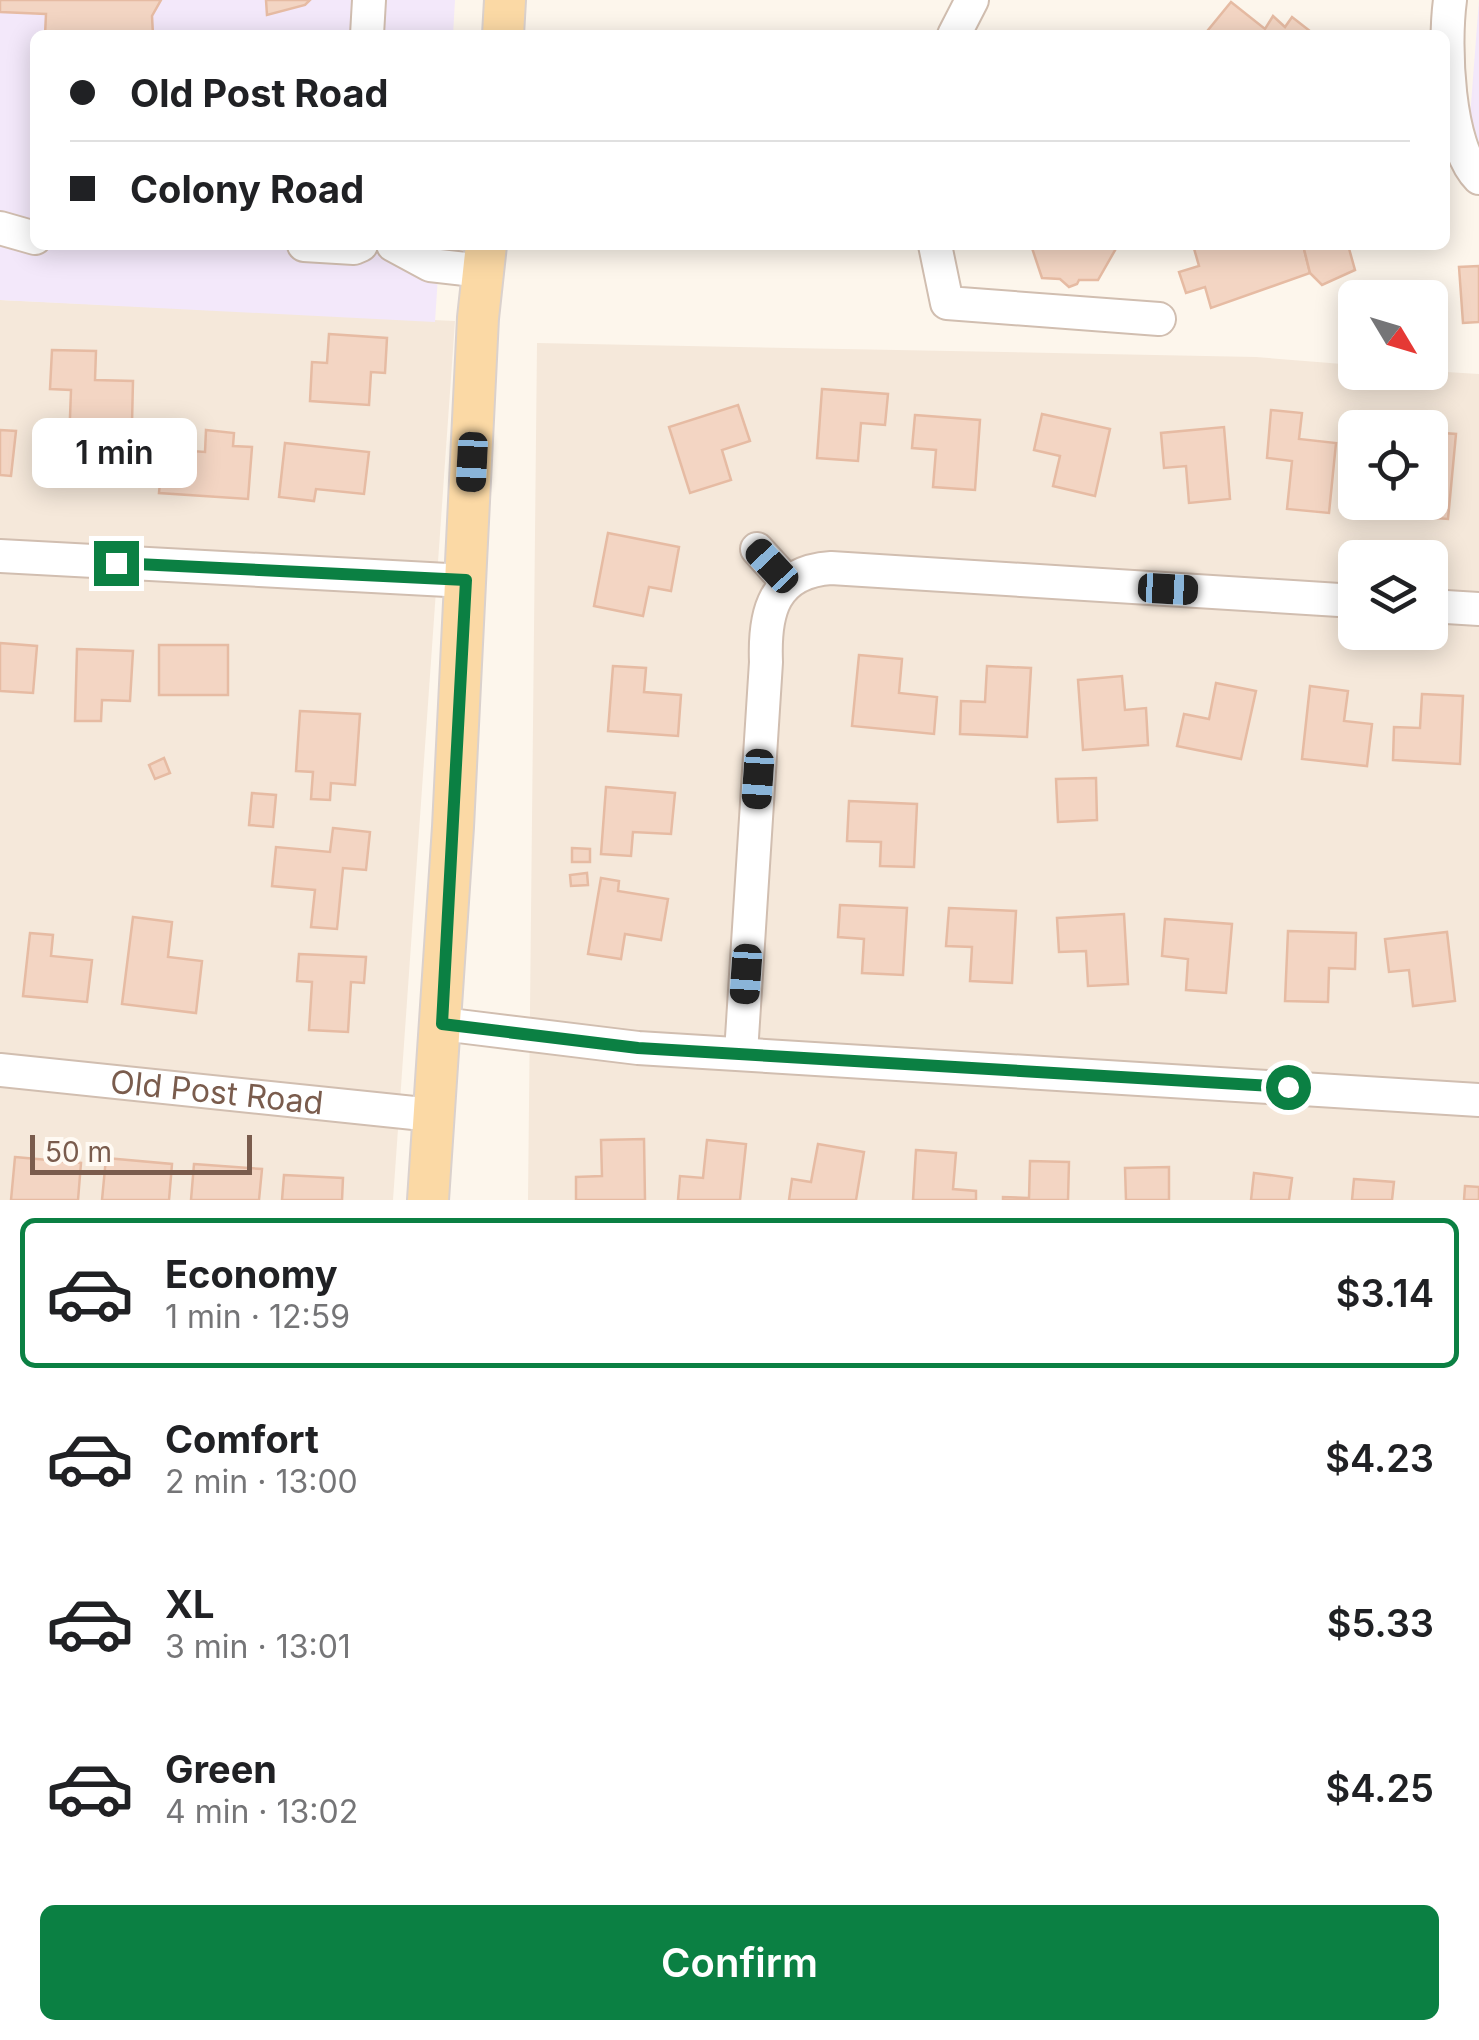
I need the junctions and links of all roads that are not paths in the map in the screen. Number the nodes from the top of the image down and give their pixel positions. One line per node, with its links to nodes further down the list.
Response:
1 (369, 0): 5 (street)
2 (505, 0): 6 (main road)
3 (972, 0): 7 (street)
4 (1450, 0): 8 (street)
5 (367, 30)
6 (503, 30)
7 (957, 30)
8 (1479, 178)
9 (0, 228): 10 (street)
10 (30, 237)
11 (403, 250): 13 (street)
12 (936, 250): 14 (street)
13 (484, 258): 17 (main road)
14 (1159, 319)
15 (757, 549): 18 (street)
16 (0, 556): 17 (street)
17 (466, 580): 22 (main road)
18 (787, 582): 19 (street); 23 (street)
19 (1338, 600)
20 (1448, 607): 21 (street)
21 (1479, 609)
22 (442, 1024): 23 (street); 26 (main road)
23 (741, 1053): 25 (street)
24 (0, 1070): 26 (street, Old Post Road)
25 (1479, 1100)
26 (433, 1116): 27 (main road)
27 (428, 1200)

